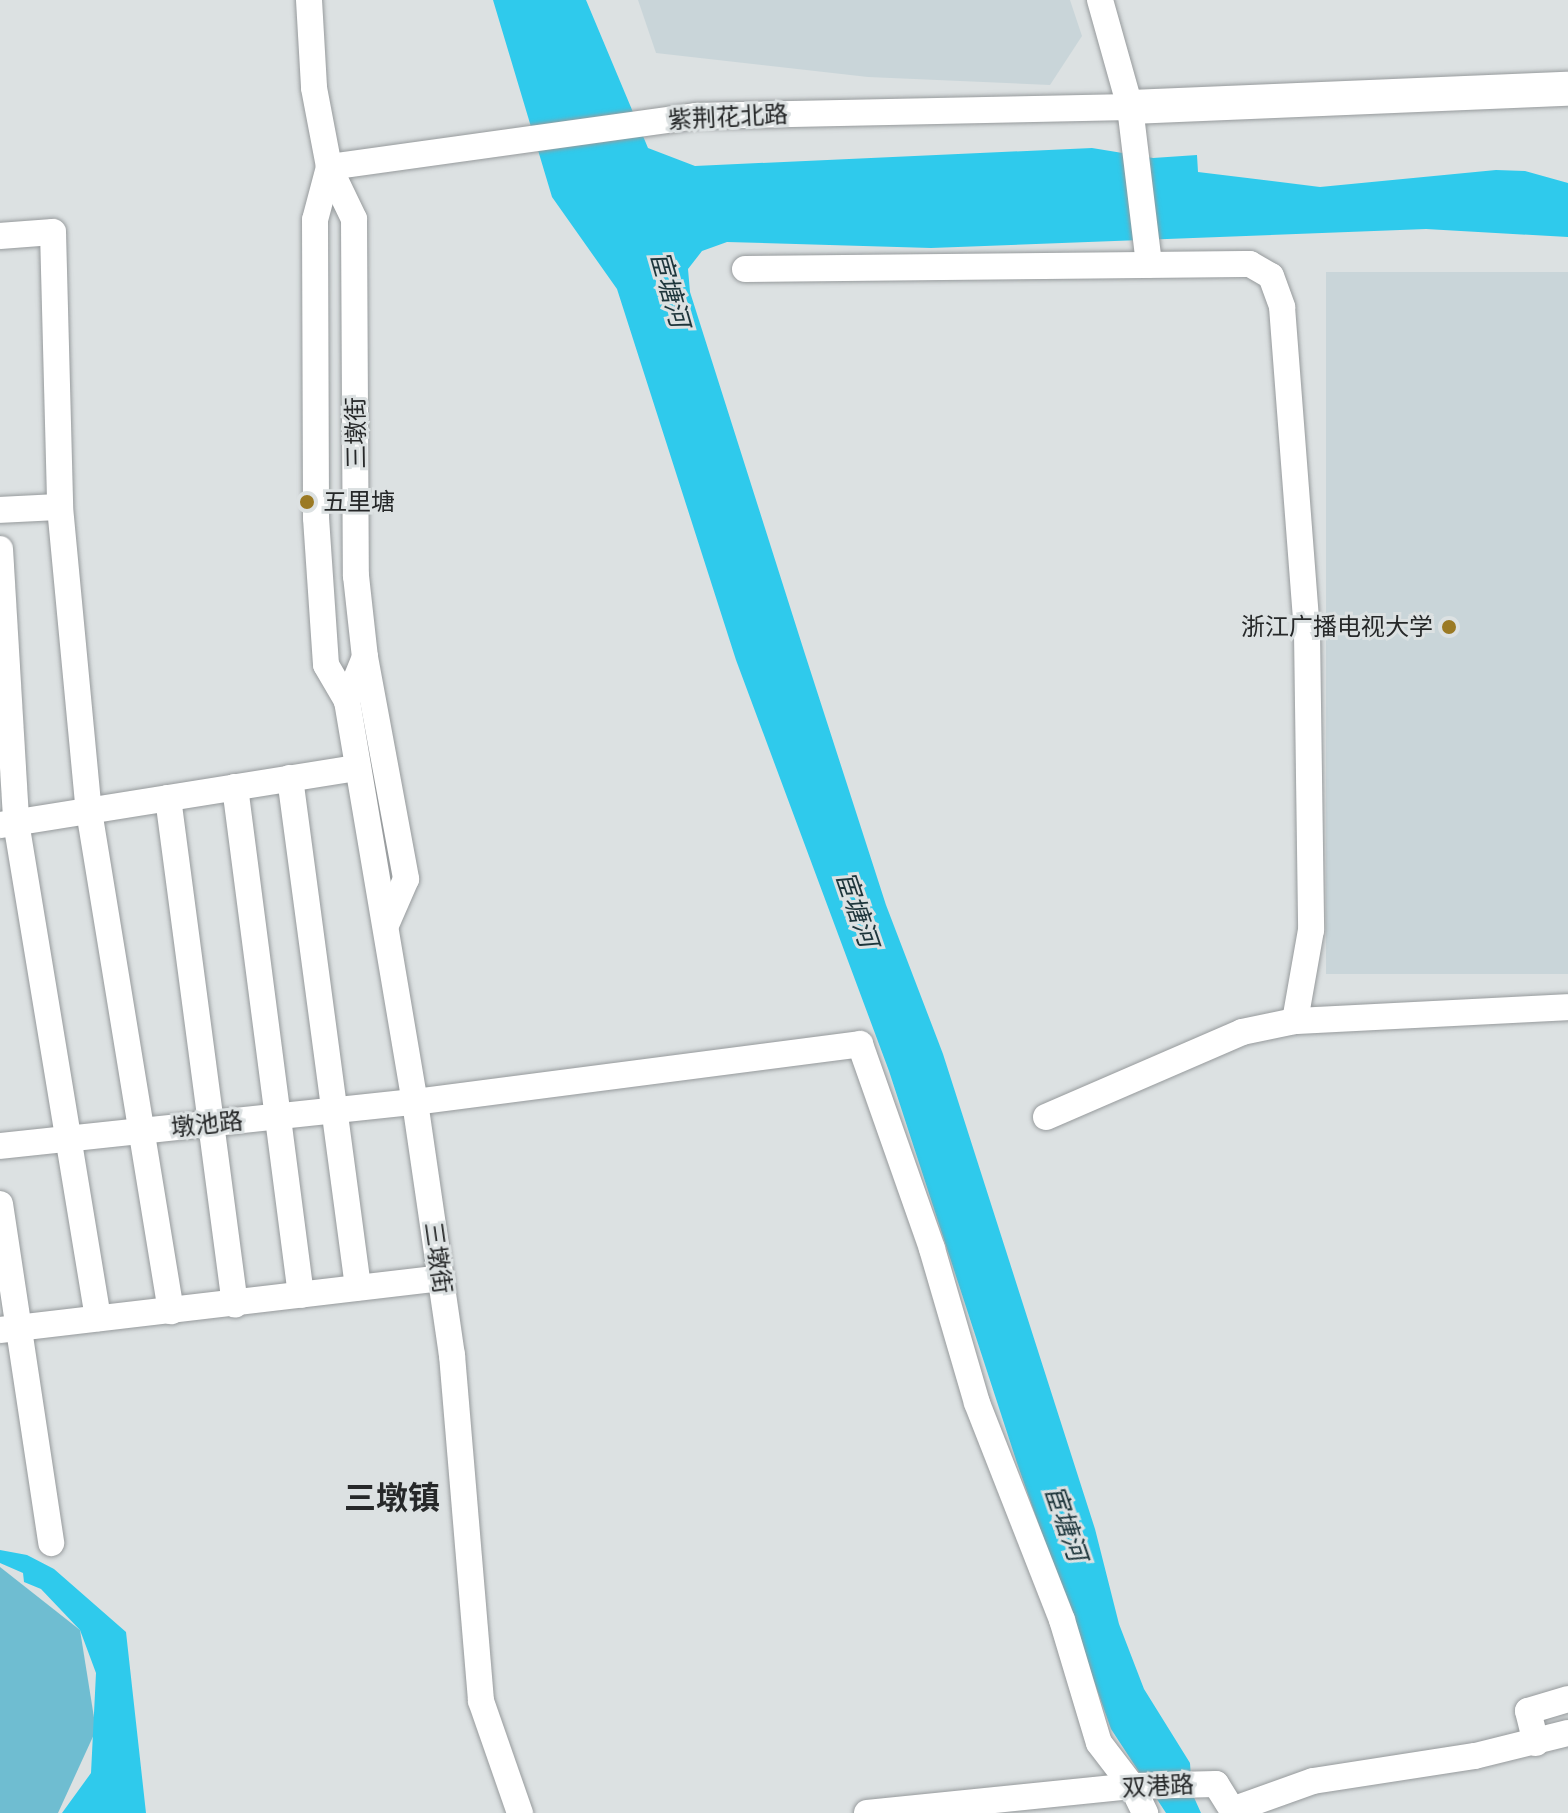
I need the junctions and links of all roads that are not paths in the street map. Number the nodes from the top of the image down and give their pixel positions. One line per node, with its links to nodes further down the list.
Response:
1 (309, 0): 5 (street, 三墩街)
2 (1100, 0): 4 (street)
3 (1568, 89): 4 (main road)
4 (1130, 107): 5 (street, 紫荆花北路); 7 (street)
5 (329, 167): 12 (street, 三墩街); 13 (street, 三墩街)
6 (0, 236): 9 (street)
7 (1149, 265): 8 (street); 22 (street)
8 (745, 269)
9 (60, 507): 10 (street); 18 (street)
10 (0, 510)
11 (0, 549): 19 (street)
12 (365, 657): 13 (street, 三墩街); 20 (street)
13 (347, 701): 14 (street, 三墩街)
14 (356, 768): 15 (street); 20 (street, 三墩街)
15 (290, 778): 16 (street); 24 (street)
16 (235, 787): 17 (street); 25 (street)
17 (168, 798): 18 (street); 27 (street)
18 (89, 811): 19 (street); 28 (street)
19 (8, 824): 29 (street)
20 (386, 925): 23 (street, 三墩街)
21 (1568, 1007): 22 (street)
22 (1295, 1021): 26 (street)
23 (415, 1102): 24 (street, 墩池路); 32 (street, 三墩街); 43 (street, 墩池路)
24 (336, 1110): 25 (street, 墩池路); 33 (street)
25 (276, 1117): 27 (street, 墩池路); 34 (street)
26 (1046, 1117)
27 (212, 1124): 28 (street, 墩池路); 35 (street)
28 (140, 1131): 29 (street, 墩池路); 36 (street)
29 (70, 1139): 30 (street, 墩池路); 37 (street)
30 (0, 1146)
31 (0, 1204): 38 (street)
32 (441, 1278): 33 (street); 45 (street, 三墩街)
33 (358, 1287): 34 (street)
34 (301, 1295): 35 (street)
35 (235, 1305): 36 (street)
36 (171, 1311): 37 (street)
37 (98, 1318): 38 (street)
38 (9, 1328): 39 (street)
39 (51, 1543)
40 (1568, 1699): 42 (street)
41 (1568, 1733): 42 (street, 双港路)
42 (1536, 1743): 44 (street, 双港路)
43 (1133, 1786): 44 (street, 双港路); 46 (street, 双港路); 47 (street)
44 (1232, 1812)
45 (520, 1813)
46 (867, 1813)
47 (1145, 1813)

